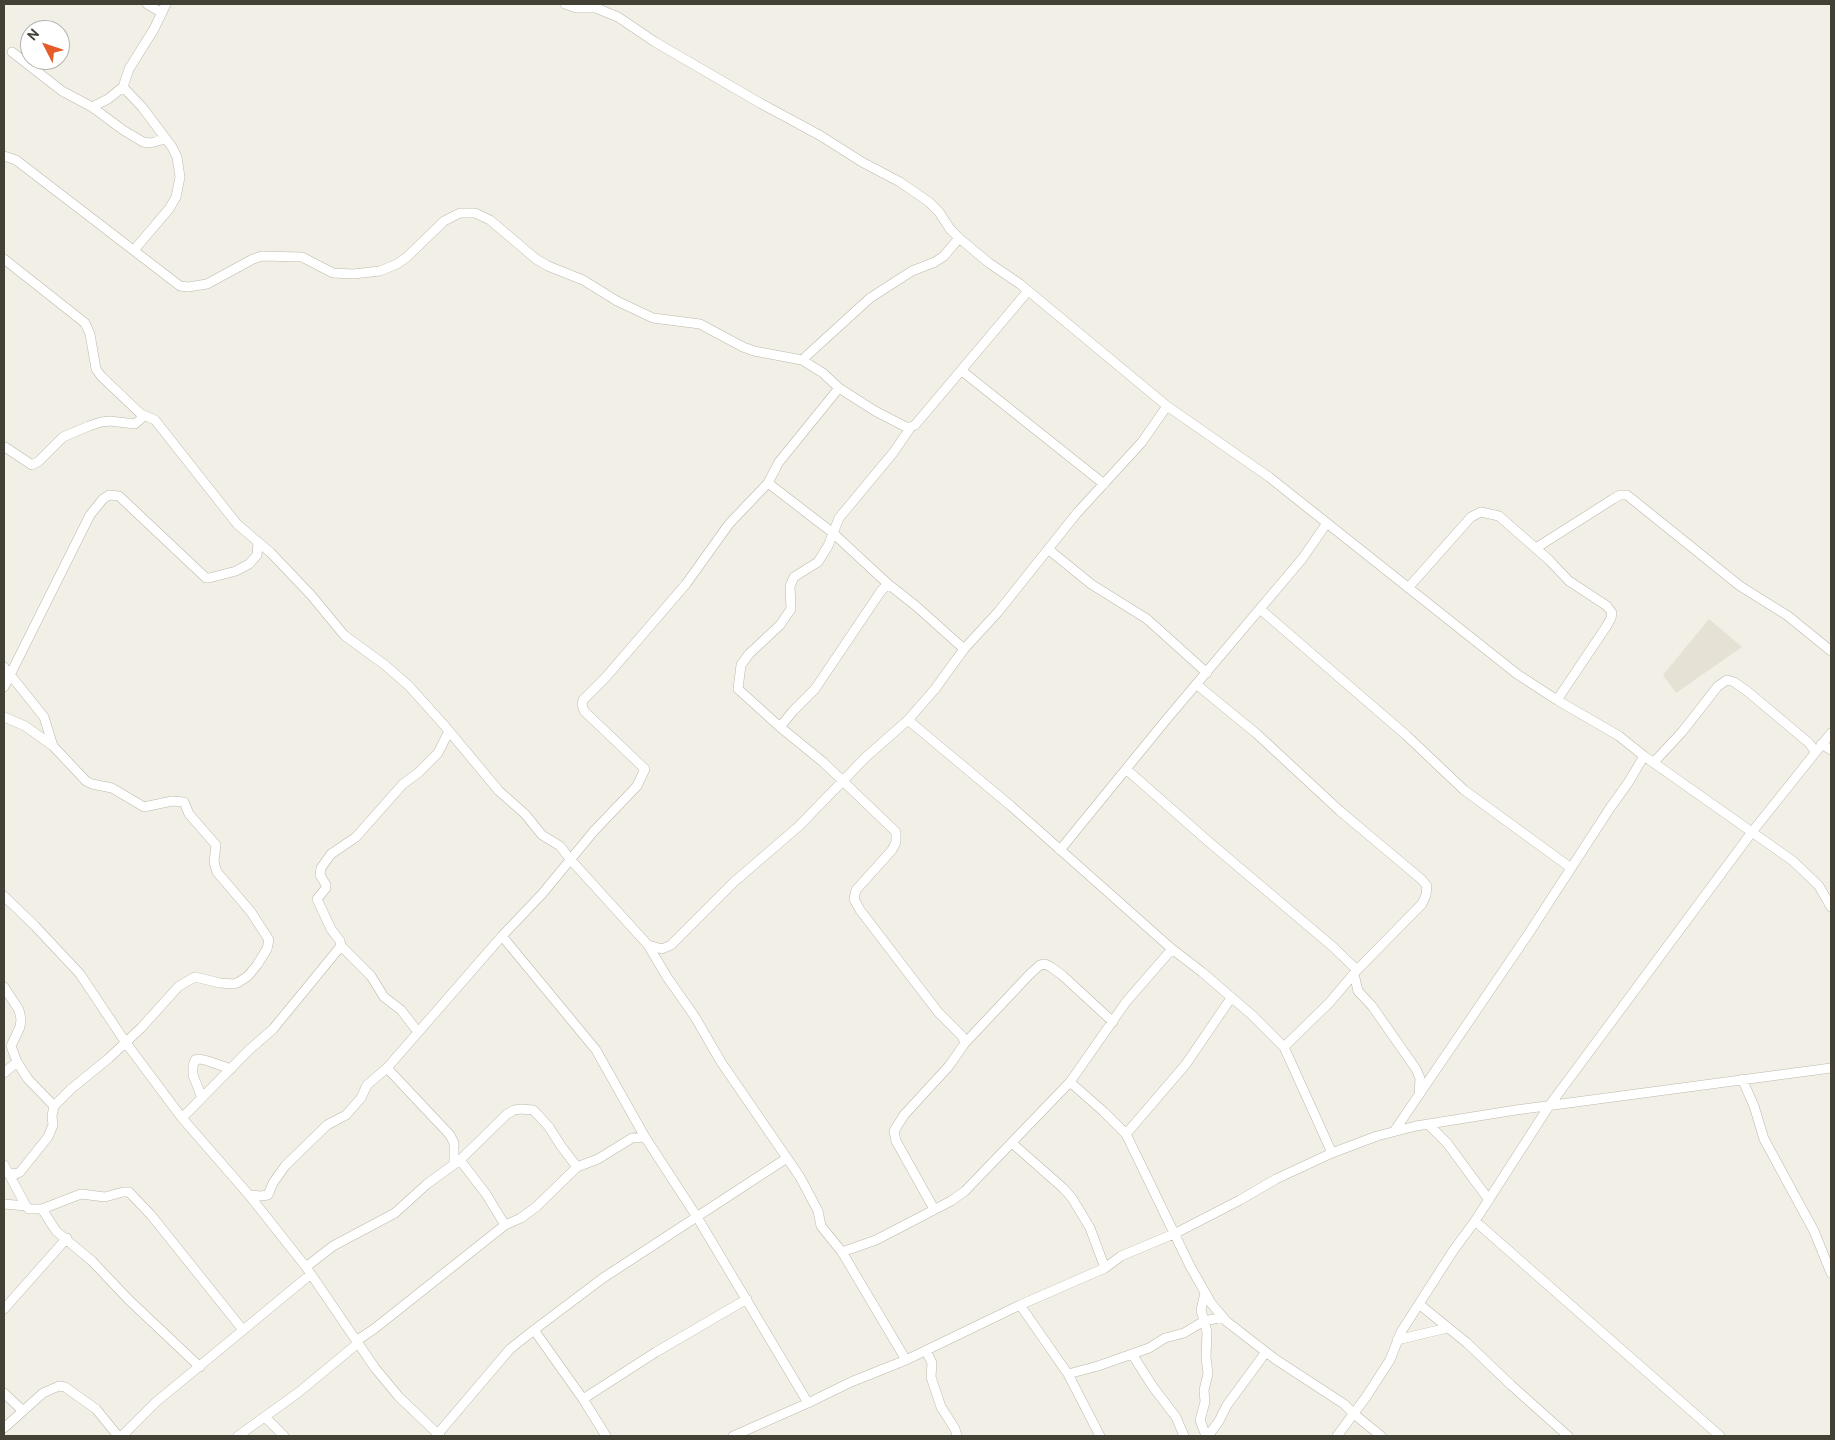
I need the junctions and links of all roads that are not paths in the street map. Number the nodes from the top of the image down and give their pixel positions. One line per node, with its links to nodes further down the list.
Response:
1 (147, 4): 4 (street)
2 (166, 4): 4 (street)
3 (565, 4): 10 (street)
4 (162, 13): 6 (street)
5 (12, 52): 7 (street)
6 (123, 87): 7 (street); 8 (street)
7 (92, 107): 8 (street)
8 (166, 138): 11 (street)
9 (4, 156): 11 (street)
10 (959, 238): 13 (street); 14 (street)
11 (134, 250): 14 (street)
12 (4, 259): 18 (street)
13 (1028, 291): 15 (street); 17 (street)
14 (802, 360): 16 (street)
15 (962, 371): 19 (street); 22 (street)
16 (839, 388): 19 (street); 21 (street)
17 (1167, 406): 22 (street); 23 (street)
18 (144, 416): 20 (street); 25 (street)
19 (911, 427): 24 (street)
20 (4, 447)
21 (768, 483): 24 (street); 52 (street)
22 (1104, 484): 27 (street)
23 (1326, 523): 29 (street); 30 (street)
24 (833, 533): 28 (street); 40 (street)
25 (258, 542): 33 (street); 41 (street)
26 (1536, 548): 29 (street); 32 (street); 37 (street)
27 (1048, 549): 31 (street); 34 (street)
28 (888, 584): 31 (street); 40 (street)
29 (1408, 588): 37 (street)
30 (1260, 609): 34 (street); 53 (street)
31 (964, 649): 39 (street)
32 (1831, 651)
33 (7, 670): 36 (street); 43 (street)
34 (1206, 673): 35 (street)
35 (1196, 684): 48 (street); 60 (street)
36 (4, 687)
37 (1557, 700): 46 (street)
38 (4, 717): 43 (street)
39 (908, 720): 49 (street); 51 (street)
40 (780, 728): 49 (street)
41 (449, 731): 52 (street); 58 (street)
42 (1831, 733): 44 (street)
43 (53, 746): 65 (street)
44 (1818, 748): 45 (street); 47 (street); 50 (street)
45 (1831, 750)
46 (1644, 756): 47 (street); 53 (street)
47 (1654, 762): 50 (street)
48 (1126, 769): 51 (street); 60 (street)
49 (842, 780): 57 (street); 66 (street)
50 (1752, 832): 55 (street); 78 (street)
51 (1060, 850): 59 (street)
52 (570, 859): 56 (street); 57 (street)
53 (1571, 868): 76 (street)
54 (4, 896): 65 (street)
55 (1831, 907)
56 (502, 936): 64 (street); 83 (street)
57 (648, 945): 88 (street)
58 (341, 946): 64 (street); 71 (street)
59 (1172, 949): 62 (street); 63 (street)
60 (1356, 972): 67 (street); 76 (street)
61 (4, 987): 68 (street)
62 (1230, 998): 67 (street); 82 (street)
63 (1113, 1022): 66 (street); 74 (street)
64 (418, 1032): 69 (street)
65 (126, 1043): 77 (street); 79 (street)
66 (965, 1043): 97 (street)
67 (1284, 1047): 87 (street)
68 (17, 1062): 72 (street); 77 (street)
69 (387, 1068): 84 (street); 93 (street)
70 (1831, 1068): 73 (street)
71 (230, 1070): 75 (street); 75 (street)
72 (4, 1073)
73 (1742, 1079): 78 (street); 107 (street)
74 (1070, 1082): 82 (street); 85 (street)
75 (202, 1098): 79 (street)
76 (1419, 1098): 81 (street)
77 (54, 1106): 92 (street)
78 (1549, 1106): 80 (street); 94 (street)
79 (182, 1118): 93 (street)
80 (1429, 1125): 81 (street); 94 (street)
81 (1395, 1130): 87 (street)
82 (1126, 1134): 102 (street)
83 (645, 1137): 91 (street); 99 (street)
84 (454, 1143): 86 (street); 89 (street)
85 (1012, 1143): 97 (street); 105 (street)
86 (470, 1150): 89 (street); 91 (street)
87 (1332, 1152): 102 (street)
88 (787, 1158): 99 (street); 104 (street)
89 (457, 1162): 101 (street); 106 (street)
90 (4, 1165): 92 (street)
91 (577, 1167): 101 (street)
92 (10, 1173): 96 (street)
93 (249, 1195): 106 (street)
94 (1489, 1200): 100 (street)
95 (4, 1204): 96 (street)
96 (26, 1206): 98 (street)
97 (934, 1208): 104 (street)
98 (42, 1210): 103 (street); 116 (street)
99 (697, 1217): 109 (street); 117 (street)
100 (1475, 1221): 110 (street); 134 (street)
101 (505, 1225): 119 (street)
102 (1173, 1234): 105 (street); 108 (street)
103 (67, 1238): 112 (street); 124 (street)
104 (842, 1252): 123 (street)
105 (1105, 1268): 111 (street)
106 (309, 1270): 116 (street); 119 (street)
107 (1831, 1273)
108 (1205, 1293): 113 (street); 114 (street)
109 (747, 1299): 127 (street); 128 (street)
110 (1418, 1304): 115 (street); 118 (street)
111 (1020, 1305): 120 (street); 125 (street)
112 (4, 1309)
113 (1222, 1317): 114 (street); 121 (street)
114 (1204, 1321): 122 (street); 144 (street)
115 (1447, 1328): 118 (street); 147 (street)
116 (243, 1330): 124 (street)
117 (534, 1330): 127 (street); 133 (street)
118 (1396, 1340): 130 (street)
119 (357, 1342): 131 (street); 133 (street)
120 (926, 1351): 123 (street); 141 (street)
121 (1266, 1352): 130 (street); 144 (street)
122 (1132, 1354): 125 (street); 143 (street)
123 (906, 1360): 128 (street)
124 (200, 1367): 136 (street)
125 (1068, 1374): 142 (street)
126 (4, 1393): 129 (street)
127 (583, 1400): 139 (street)
128 (808, 1403): 140 (street)
129 (24, 1411): 132 (street); 135 (street)
130 (1354, 1414): 145 (street); 146 (street)
131 (265, 1417): 137 (street); 138 (street)
132 (4, 1428)
133 (438, 1435)
134 (1715, 1435)
135 (118, 1436)
136 (122, 1436)
137 (238, 1436)
138 (284, 1436)
139 (606, 1436)
140 (733, 1436)
141 (957, 1436)
142 (1100, 1436)
143 (1184, 1436)
144 (1207, 1436)
145 (1336, 1436)
146 (1381, 1436)
147 (1568, 1436)

